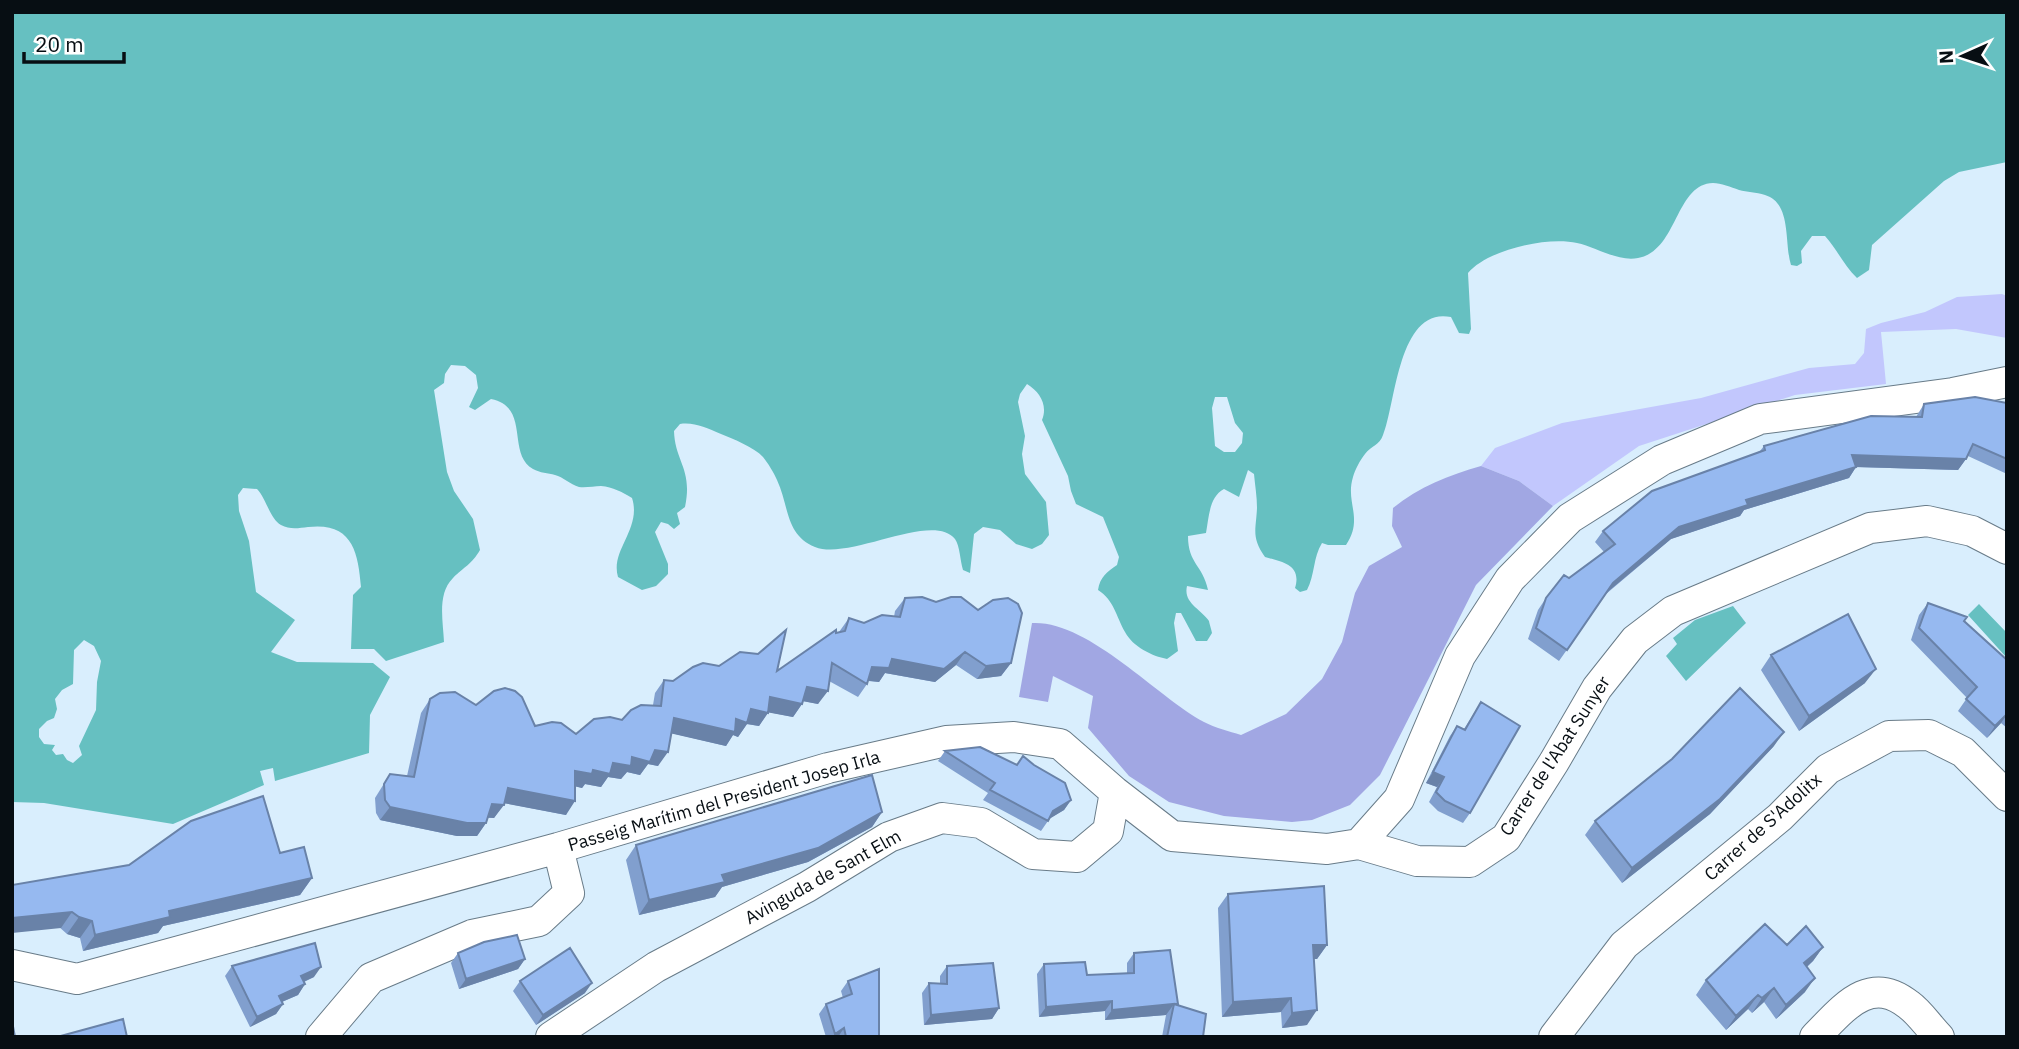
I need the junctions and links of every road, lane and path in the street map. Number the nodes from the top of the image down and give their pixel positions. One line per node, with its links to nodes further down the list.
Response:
1 (2007, 382): 5 (street)
2 (2007, 549): 5 (street, Carrer de l'Abat Sunyer)
3 (1115, 792): 5 (street, Passeig Marítim del President Josep Irla); 6 (street, Passeig Marítim del President Josep Irla); 9 (street, Avinguda de Sant Elm)
4 (2007, 796): 10 (street, Carrer de S'Adolitx)
5 (1359, 844)
6 (558, 848): 7 (street, Passeig Marítim del President Josep Irla); 8 (street)
7 (12, 965)
8 (321, 1037)
9 (551, 1037)
10 (1554, 1037)
11 (1815, 1037): 12 (street)
12 (1939, 1037)

